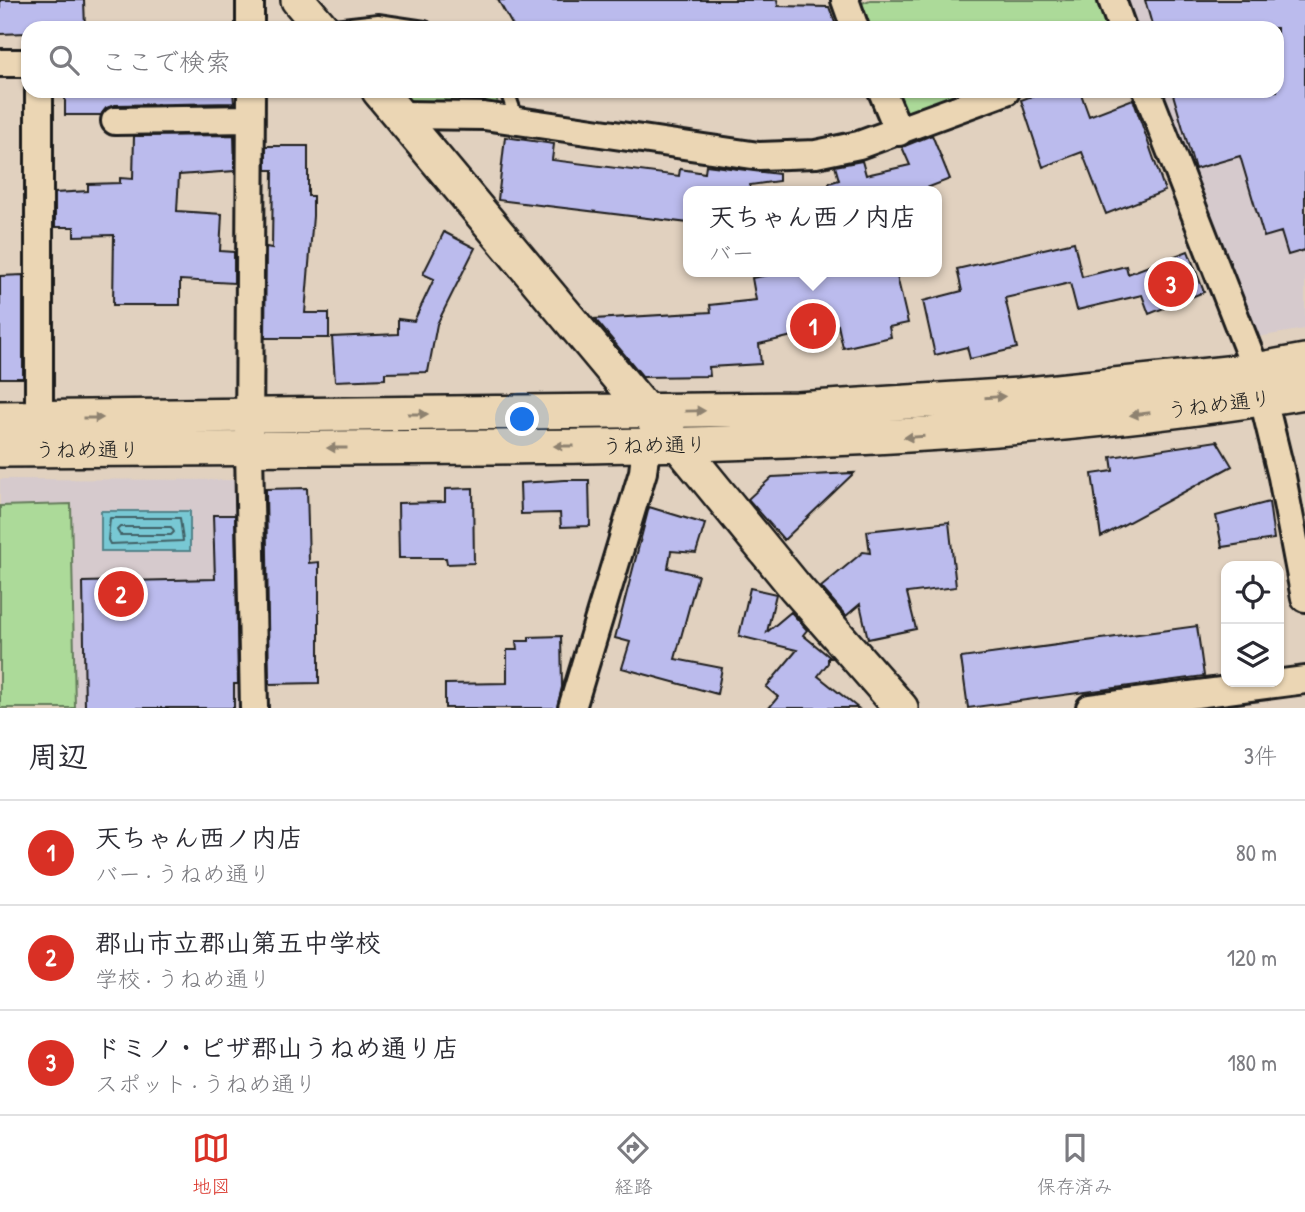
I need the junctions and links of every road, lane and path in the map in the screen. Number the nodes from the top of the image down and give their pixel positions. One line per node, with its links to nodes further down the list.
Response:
1 (250, 0): 5 (street)
2 (298, 0): 6 (street)
3 (845, 0): 7 (street)
4 (1112, 0): 8 (street)
5 (250, 21)
6 (315, 21)
7 (852, 21)
8 (1120, 21)
9 (0, 63): 10 (street)
10 (21, 63)
11 (39, 98): 29 (street)
12 (250, 98): 19 (street)
13 (385, 98): 18 (street)
14 (509, 98): 21 (lane)
15 (885, 98): 22 (street)
16 (988, 98): 22 (street)
17 (1150, 98): 24 (street)
18 (401, 115): 21 (street); 26 (street)
19 (250, 119): 20 (street); 27 (street)
20 (115, 121)
21 (517, 121): 22 (street)
22 (899, 132)
23 (1305, 361): 24 (street, うねめ通り)
24 (1261, 384): 25 (street, うねめ通り); 26 (street, うねめ通り, one-way to 24); 30 (street, うねめ通り, one-way to 30); 33 (street)
25 (1305, 392)
26 (647, 412): 27 (street, うねめ通り, one-way to 26); 30 (street)
27 (249, 415): 29 (street, うねめ通り, one-way to 27); 31 (street)
28 (0, 418): 29 (street, うねめ通り)
29 (38, 418)
30 (663, 445): 31 (street, うねめ通り, one-way to 31); 37 (street); 38 (street)
31 (249, 449): 32 (street, うねめ通り); 36 (street)
32 (0, 450)
33 (1298, 524): 34 (street)
34 (1305, 598)
35 (1305, 680): 39 (street)
36 (254, 708)
37 (572, 708)
38 (901, 708)
39 (1090, 708)

